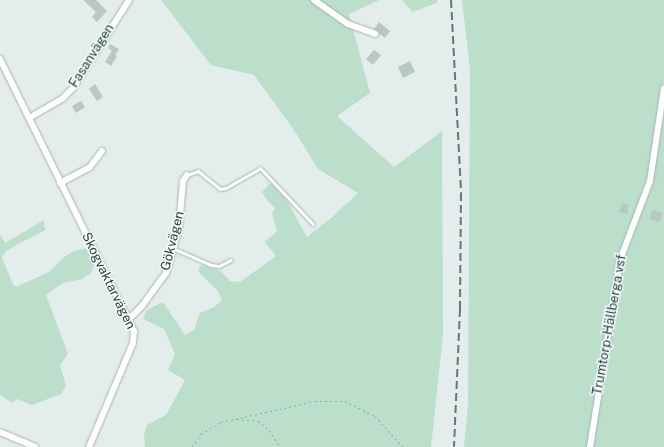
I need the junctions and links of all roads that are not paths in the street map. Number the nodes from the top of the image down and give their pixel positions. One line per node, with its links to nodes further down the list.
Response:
1 (129, 0): 6 (street, Fasanvägen)
2 (314, 0): 3 (street)
3 (375, 34)
4 (0, 59): 6 (street, Skogvaktarvägen)
5 (664, 88): 17 (street, Trumtorp-Hällberga vsf)
6 (29, 118): 9 (street, Skogvaktarvägen)
7 (102, 151): 9 (street)
8 (187, 175): 10 (lane); 11 (street, Gökvägen)
9 (60, 183): 13 (street, Skogvaktarvägen)
10 (313, 224)
11 (172, 248): 12 (lane); 13 (street, Gökvägen)
12 (231, 260)
13 (129, 319): 16 (street, Skogvaktarvägen)
14 (0, 432): 15 (street)
15 (35, 447)
16 (89, 447)
17 (590, 447)

